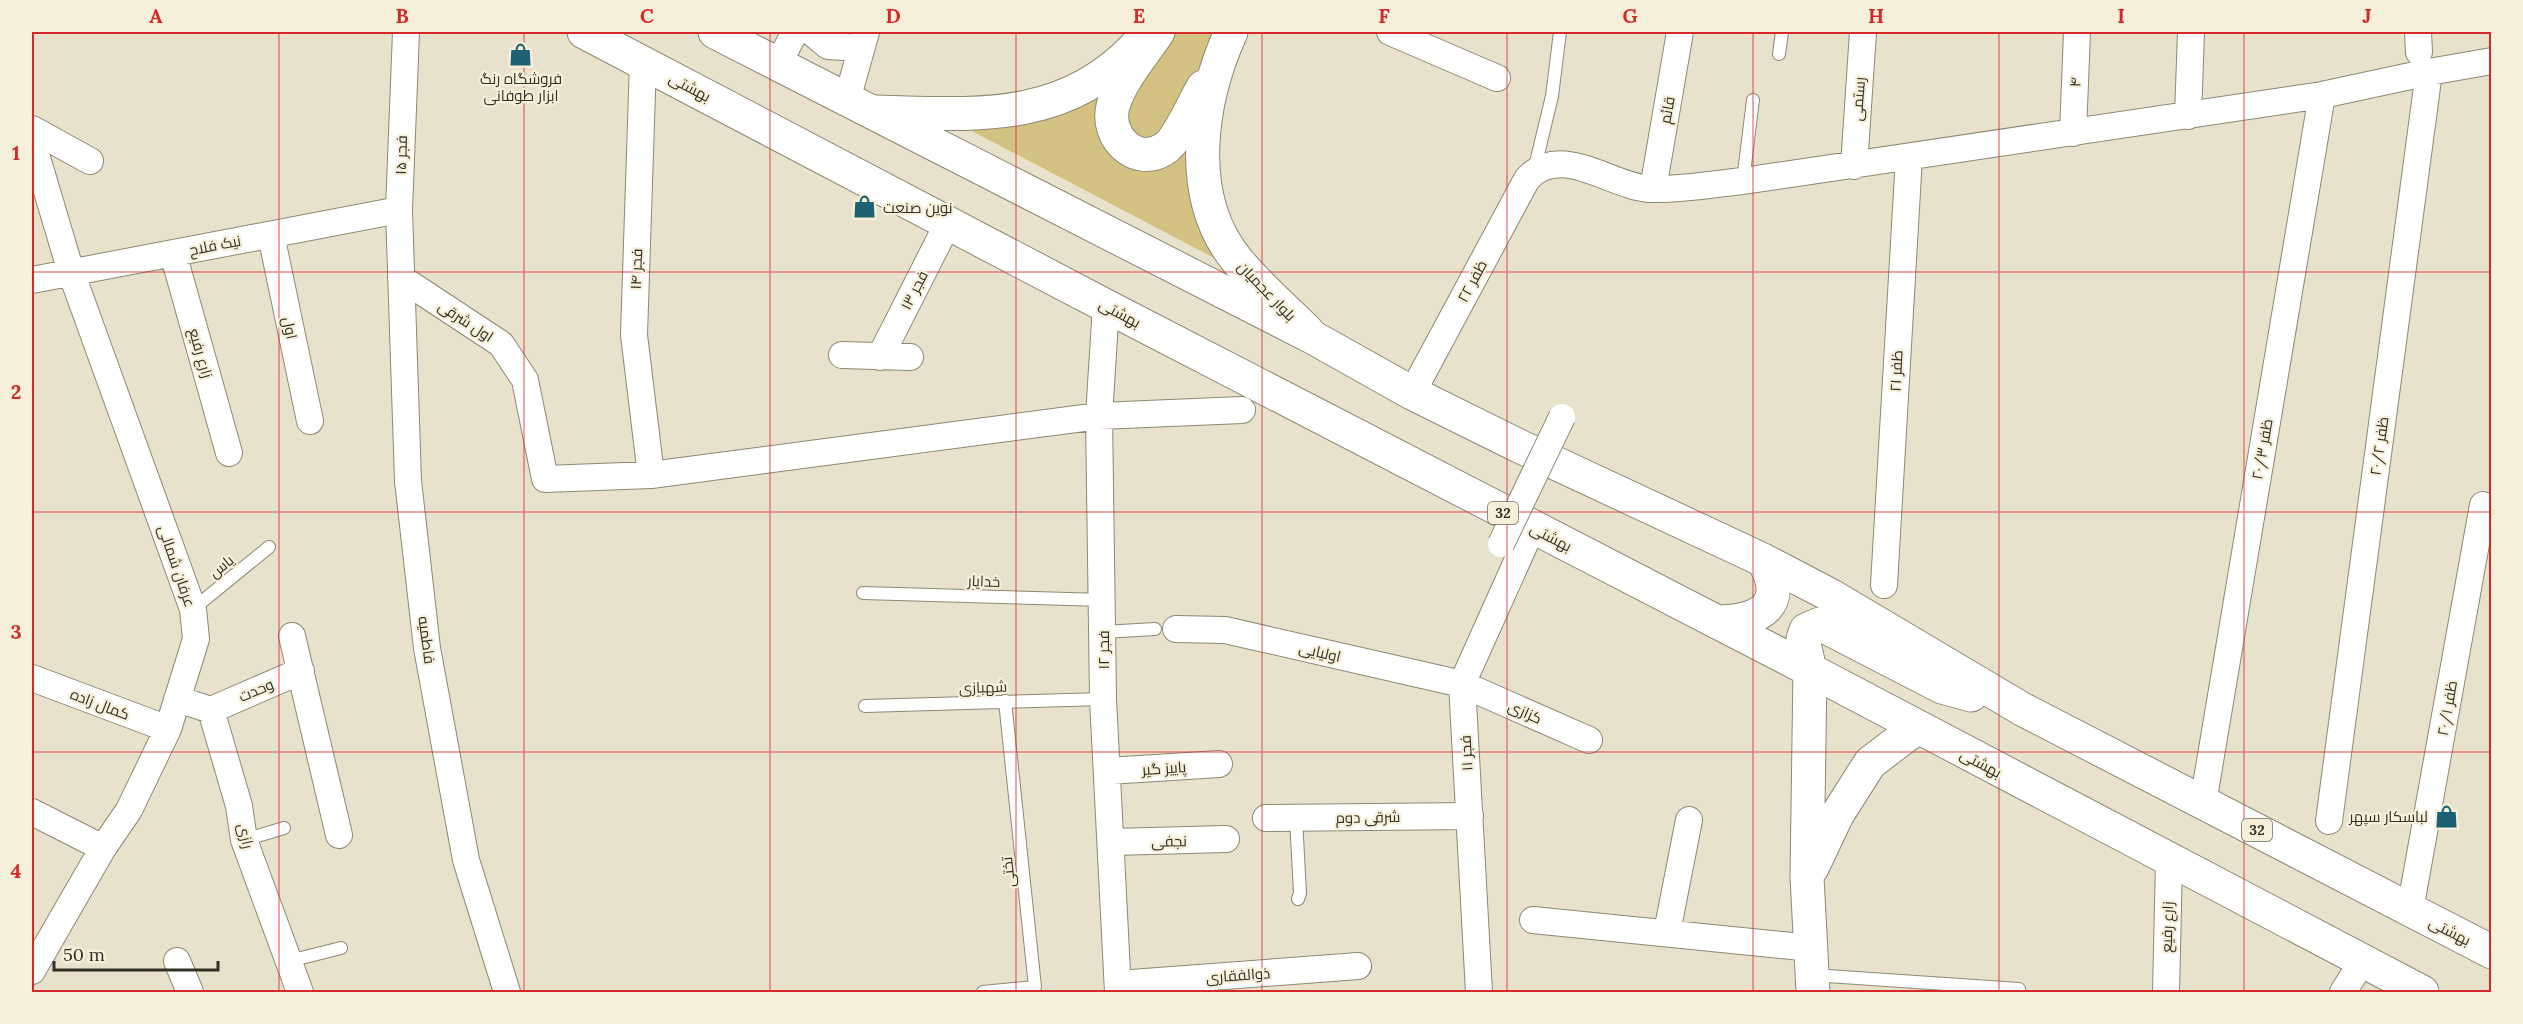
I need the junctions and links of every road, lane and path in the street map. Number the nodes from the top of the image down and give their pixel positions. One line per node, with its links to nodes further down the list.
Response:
1 (406, 32): 36 (street, فجر ۱۵)
2 (584, 32): 20 (main road, بهشتی / 32)
3 (715, 32): 21 (main road, بهشتی / 32)
4 (795, 32): 21 (street)
5 (811, 32): 16 (street)
6 (1149, 32): 25 (main road)
7 (1158, 32): 15 (main road)
8 (1390, 32): 22 (street)
9 (1560, 32): 33 (lane)
10 (1680, 32): 35 (street, قائم)
11 (1782, 32): 18 (lane)
12 (1863, 32): 32 (street, رستمی)
13 (2077, 32): 28 (street, ۴)
14 (2191, 32): 26 (street)
15 (1231, 33): 44 (main road, بلوار عجمیان)
16 (863, 40): 25 (street)
17 (2422, 52): 19 (street); 23 (street); 89 (street, ظفر ۲۰/۲)
18 (1779, 54)
19 (2492, 61)
20 (643, 63): 37 (main road, بهشتی / 32); 54 (street, فجر ۱۴)
21 (778, 64): 25 (main road, بهشتی / 32)
22 (1497, 78)
23 (2322, 95): 26 (street); 83 (street, ظفر ۲۰/۳)
24 (1753, 100): 34 (lane)
25 (860, 106): 44 (main road, بهشتی / 32)
26 (2188, 116): 28 (street)
27 (32, 129): 31 (street)
28 (2073, 133): 30 (street)
29 (32, 141): 40 (street, عرفان شمالی)
30 (1909, 157): 32 (street); 60 (street, ظفر ۲۱)
31 (90, 160)
32 (1854, 166): 34 (street)
33 (1534, 171): 35 (street); 48 (street, ظفر ۲۲)
34 (1743, 181): 35 (street)
35 (1653, 189)
36 (399, 210): 38 (street, نیک فلاح); 41 (street, فجر ۱۵)
37 (948, 223): 43 (main road, بهشتی / 32); 46 (street, فجر ۱۳)
38 (271, 235): 39 (street, نیک فلاح); 52 (street, اول)
39 (173, 253): 40 (street, نیک فلاح); 53 (street, زارع رفیع)
40 (71, 272): 42 (street, نیک فلاح); 63 (street, عرفان شمالی)
41 (401, 278): 54 (street, اول شرقی); 114 (street, فاطمیه)
42 (32, 280)
43 (1106, 306): 50 (street, فجر ۱۲); 56 (main road, بهشتی / 32)
44 (1314, 338): 48 (main road, بهشتی / 32)
45 (842, 355): 46 (street)
46 (880, 357): 47 (street)
47 (910, 357)
48 (1412, 393): 59 (main road, بهشتی / 32)
49 (1242, 410): 50 (street)
50 (1099, 416): 54 (street); 62 (street, فجر ۱۲)
51 (1562, 417): 57 (street, bridge)
52 (310, 421)
53 (229, 453)
54 (651, 475)
55 (2483, 506): 99 (street, ظفر ۲۰/۱)
56 (1532, 528): 64 (main road, بهشتی / 32); 71 (street, فجر ۱۱)
57 (1501, 544)
58 (269, 547): 63 (lane, یاس)
59 (1763, 560): 64 (main road); 76 (main road, بهشتی / 32)
60 (1884, 585)
61 (863, 593): 62 (lane, خدایار)
62 (1104, 600): 66 (street, فجر ۱۲)
63 (193, 609): 72 (street, عرفان شمالی)
64 (1717, 622): 68 (main road, بهشتی / 32)
65 (1165, 629): 66 (lane); 71 (street, اولیایی)
66 (1103, 632): 73 (street, فجر ۱۲)
67 (292, 636): 69 (street)
68 (1810, 670): 76 (main road); 78 (main road, بهشتی / 32); 97 (main road)
69 (301, 671): 77 (street, وحدت); 91 (street)
70 (32, 678): 79 (street, کمال زاده)
71 (1462, 684): 80 (street, کزازی); 85 (street, فجر ۱۱)
72 (177, 699): 77 (street); 79 (street, عرفان شمالی)
73 (1103, 699): 74 (lane, شهبازی); 82 (street, فجر ۱۲)
74 (1005, 701): 75 (lane, شهبازی); 115 (lane, تختی)
75 (865, 706)
76 (2022, 709): 83 (main road, بهشتی / 32)
77 (211, 710): 93 (street, رازی)
78 (1916, 728): 96 (main road, بهشتی / 32); 97 (main road)
79 (168, 729): 95 (street, عرفان شمالی)
80 (1589, 740)
81 (1219, 764): 82 (street, پاییز گیر)
82 (1108, 771): 94 (street, فجر ۱۲)
83 (2203, 802): 99 (main road, بهشتی / 32)
84 (32, 812): 95 (street)
85 (1470, 816): 87 (street, شرقی دوم); 116 (street, فجر ۱۱)
86 (1266, 818): 87 (street, شرقی دوم)
87 (1296, 818): 98 (lane)
88 (1689, 820): 101 (street)
89 (2329, 821)
90 (284, 828): 93 (lane)
91 (339, 835)
92 (1226, 839): 94 (street, نجفی)
93 (244, 840): 105 (street, رازی)
94 (1112, 842): 110 (street, فجر ۱۲)
95 (103, 849): 108 (street, عرفان شمالی)
96 (2169, 861): 106 (main road, بهشتی / 32); 117 (street, زارع رفیع)
97 (1807, 878): 109 (main road)
98 (1298, 899)
99 (2410, 910): 103 (main road, بهشتی / 32)
100 (1533, 920): 101 (street)
101 (1667, 932): 109 (street)
102 (341, 948): 105 (lane)
103 (2492, 952)
104 (177, 961): 112 (street)
105 (289, 961): 113 (street, رازی)
106 (2362, 962): 118 (street); 119 (main road, بهشتی / 32)
107 (1358, 966): 110 (street, ذوالفقاری)
108 (32, 971)
109 (1812, 972): 111 (lane)
110 (1118, 988)
111 (2019, 989)
112 (190, 993)
113 (300, 993)
114 (507, 993)
115 (983, 993)
116 (1479, 993)
117 (2166, 993)
118 (2343, 993)
119 (2422, 993)

